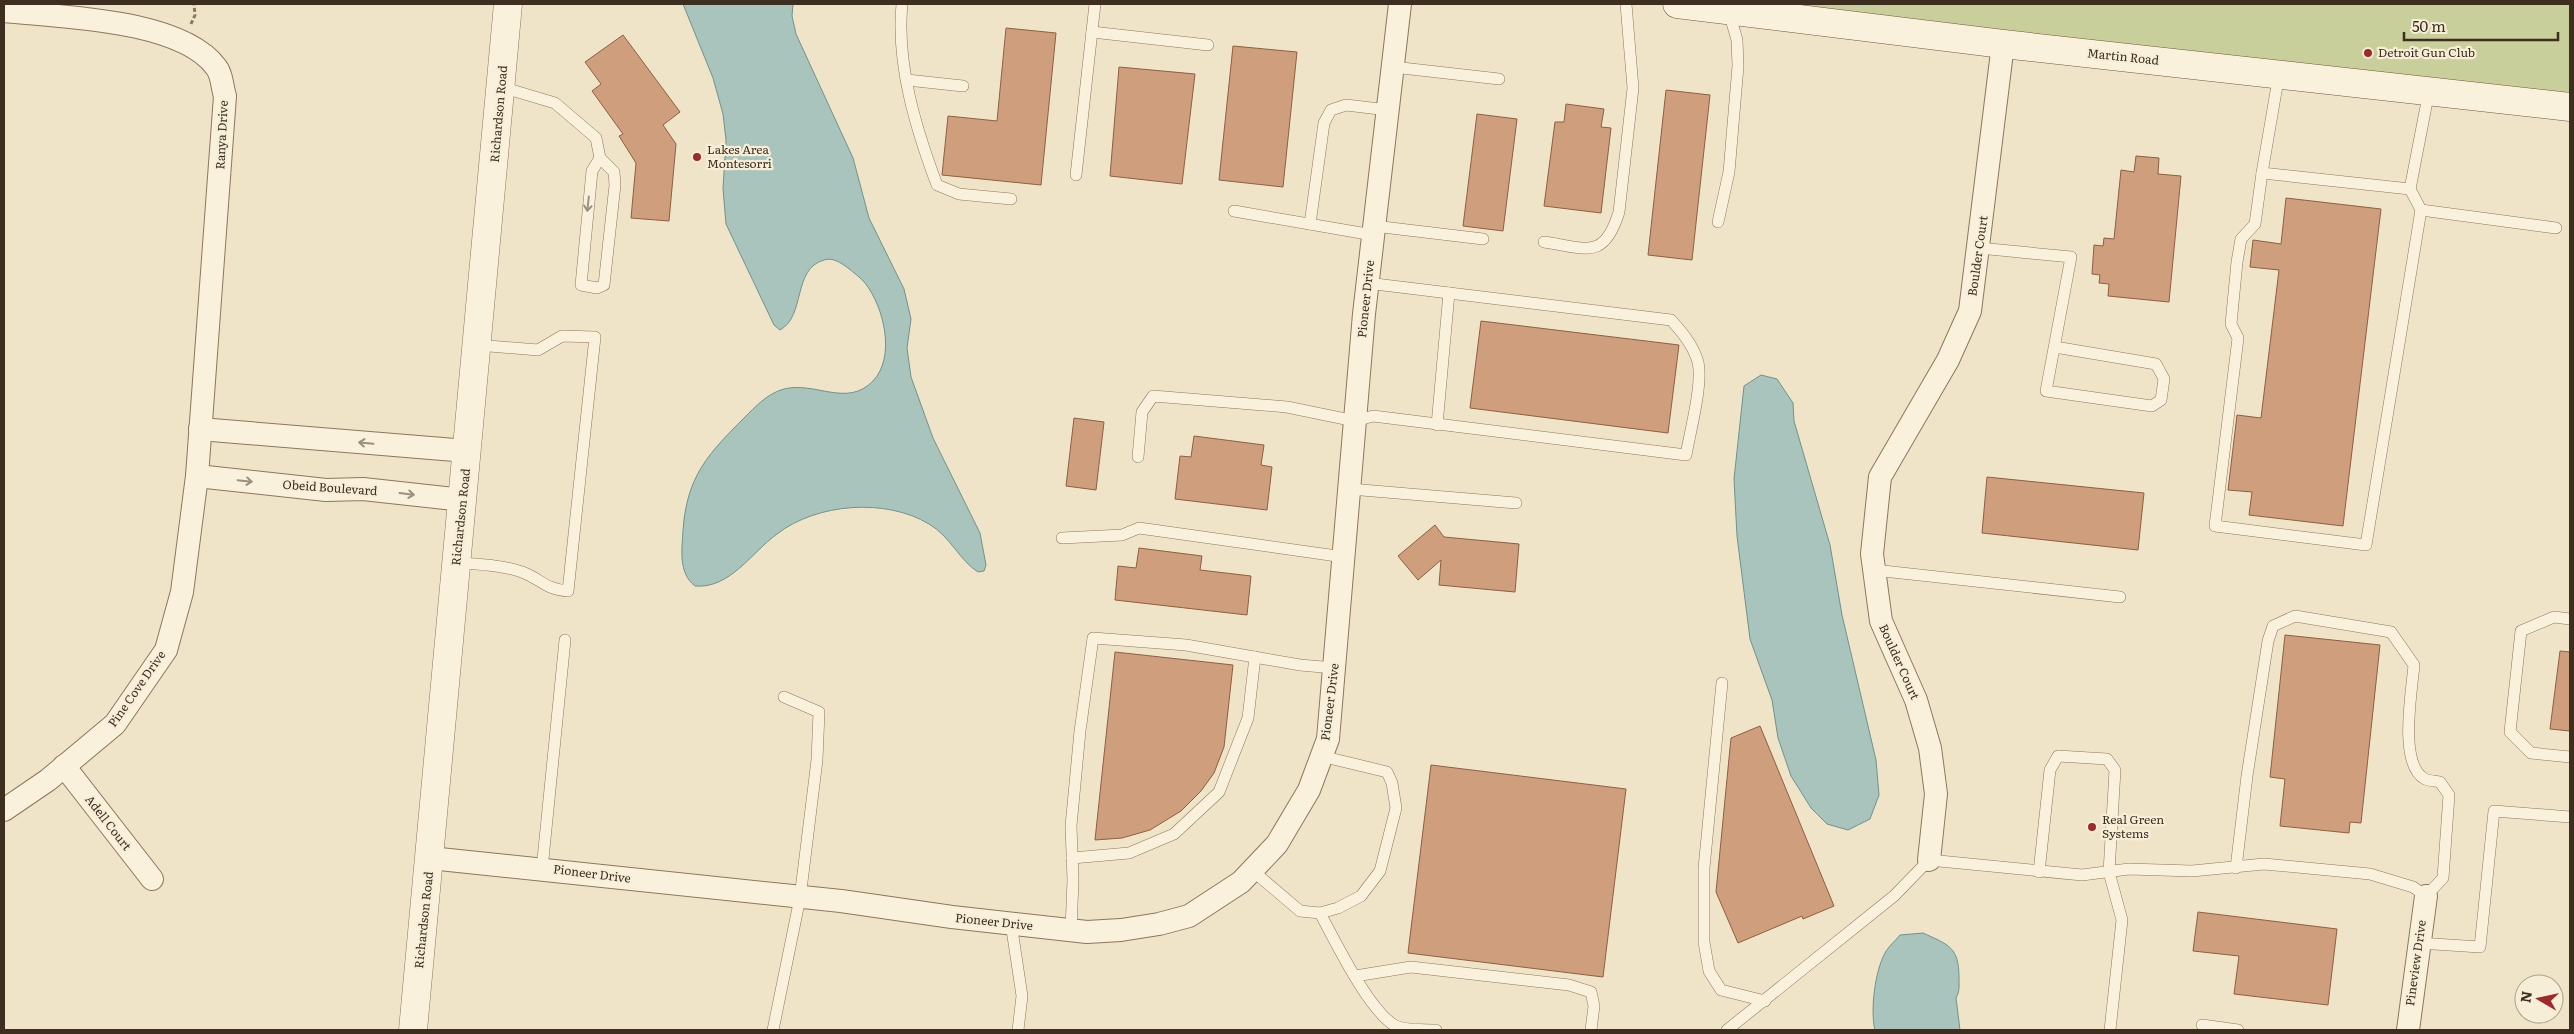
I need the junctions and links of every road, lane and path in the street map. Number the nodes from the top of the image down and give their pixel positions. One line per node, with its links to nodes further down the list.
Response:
1 (508, 4): 17 (street, Richardson Road)
2 (902, 4): 15 (lane)
3 (1095, 4): 9 (lane)
4 (1400, 4): 12 (street, Pioneer Drive)
5 (1626, 4): 33 (lane)
6 (1677, 4): 7 (street, Martin Road)
7 (1728, 10): 10 (street, Martin Road); 28 (lane)
8 (4, 11): 41 (street, Ranya Drive)
9 (1092, 32): 11 (lane); 23 (lane)
10 (2003, 44): 13 (street, Martin Road); 34 (street, Boulder Court)
11 (1208, 45)
12 (1393, 66): 14 (lane); 20 (street, Pioneer Drive)
13 (2278, 74): 18 (street, Martin Road); 22 (lane)
14 (1499, 79)
15 (907, 80): 16 (lane); 25 (lane)
16 (963, 86)
17 (501, 87): 21 (lane); 37 (street, Richardson Road)
18 (2429, 91): 19 (street, Martin Road); 24 (lane)
19 (2570, 107)
20 (1388, 110): 29 (lane); 31 (street, Pioneer Drive)
21 (600, 158): 21 (lane, one-way to 21)
22 (2262, 173): 24 (lane); 26 (lane)
23 (1076, 175)
24 (2410, 189): 26 (lane)
25 (1011, 199)
26 (2422, 210): 30 (lane)
27 (1234, 211): 29 (lane)
28 (1718, 222)
29 (1310, 224): 31 (lane)
30 (2556, 228)
31 (1373, 231): 32 (lane); 35 (street, Pioneer Drive)
32 (1483, 239)
33 (1544, 242)
34 (1979, 248): 38 (lane); 51 (street, Boulder Court)
35 (1367, 283): 36 (lane); 39 (street, Pioneer Drive)
36 (1449, 293): 40 (lane); 40 (lane)
37 (477, 345): 42 (street, Richardson Road); 50 (lane)
38 (2055, 347): 38 (lane)
39 (1355, 421): 40 (lane); 43 (lane); 45 (street, Pioneer Drive)
40 (1437, 425)
41 (200, 429): 42 (street, one-way to 41); 44 (street, Pine Cove Drive)
42 (467, 451): 46 (street, Richardson Road)
43 (1138, 457)
44 (196, 476): 46 (street, Obeid Boulevard, one-way to 46); 61 (street, Pine Cove Drive)
45 (1350, 488): 47 (lane); 49 (street, Pioneer Drive)
46 (463, 500): 50 (street, Richardson Road)
47 (1516, 503)
48 (1062, 538): 49 (lane)
49 (1344, 557): 56 (street, Pioneer Drive)
50 (456, 563): 64 (street, Richardson Road)
51 (1874, 570): 52 (lane); 66 (street, Boulder Court)
52 (2120, 597)
53 (2570, 619): 60 (lane)
54 (564, 640): 68 (lane)
55 (1255, 657): 56 (lane); 65 (lane); 65 (lane)
56 (1334, 668): 59 (street, Pioneer Drive)
57 (1722, 683): 80 (lane)
58 (784, 697): 74 (lane)
59 (1322, 756): 69 (street, Pioneer Drive); 75 (lane)
60 (2570, 757)
61 (64, 766): 62 (street, Pine Cove Drive); 72 (street, Adell Court)
62 (4, 810)
63 (2570, 817): 78 (lane)
64 (430, 858): 68 (street, Pioneer Drive); 82 (street, Richardson Road)
65 (1072, 858): 77 (lane)
66 (1929, 860): 70 (lane); 80 (lane)
67 (2236, 868): 71 (lane); 73 (lane); 73 (lane)
68 (542, 869): 74 (street, Pioneer Drive)
69 (1253, 871): 75 (lane); 77 (street, Pioneer Drive)
70 (2039, 872): 71 (lane); 71 (lane)
71 (2109, 872): 88 (lane)
72 (152, 880)
73 (2426, 896): 78 (street, Pineview Drive)
74 (800, 898): 76 (street, Pioneer Drive); 83 (lane)
75 (1320, 913): 79 (lane)
76 (1011, 924): 77 (street, Pioneer Drive); 84 (lane)
77 (1071, 930)
78 (2419, 942): 90 (street, Pineview Drive)
79 (1354, 976): 85 (lane); 86 (lane)
80 (1765, 1001): 87 (lane)
81 (2202, 1025): 89 (lane)
82 (413, 1030)
83 (773, 1030)
84 (1018, 1030)
85 (1436, 1030)
86 (1591, 1030)
87 (1727, 1030)
88 (2110, 1030)
89 (2238, 1030)
90 (2408, 1030)

